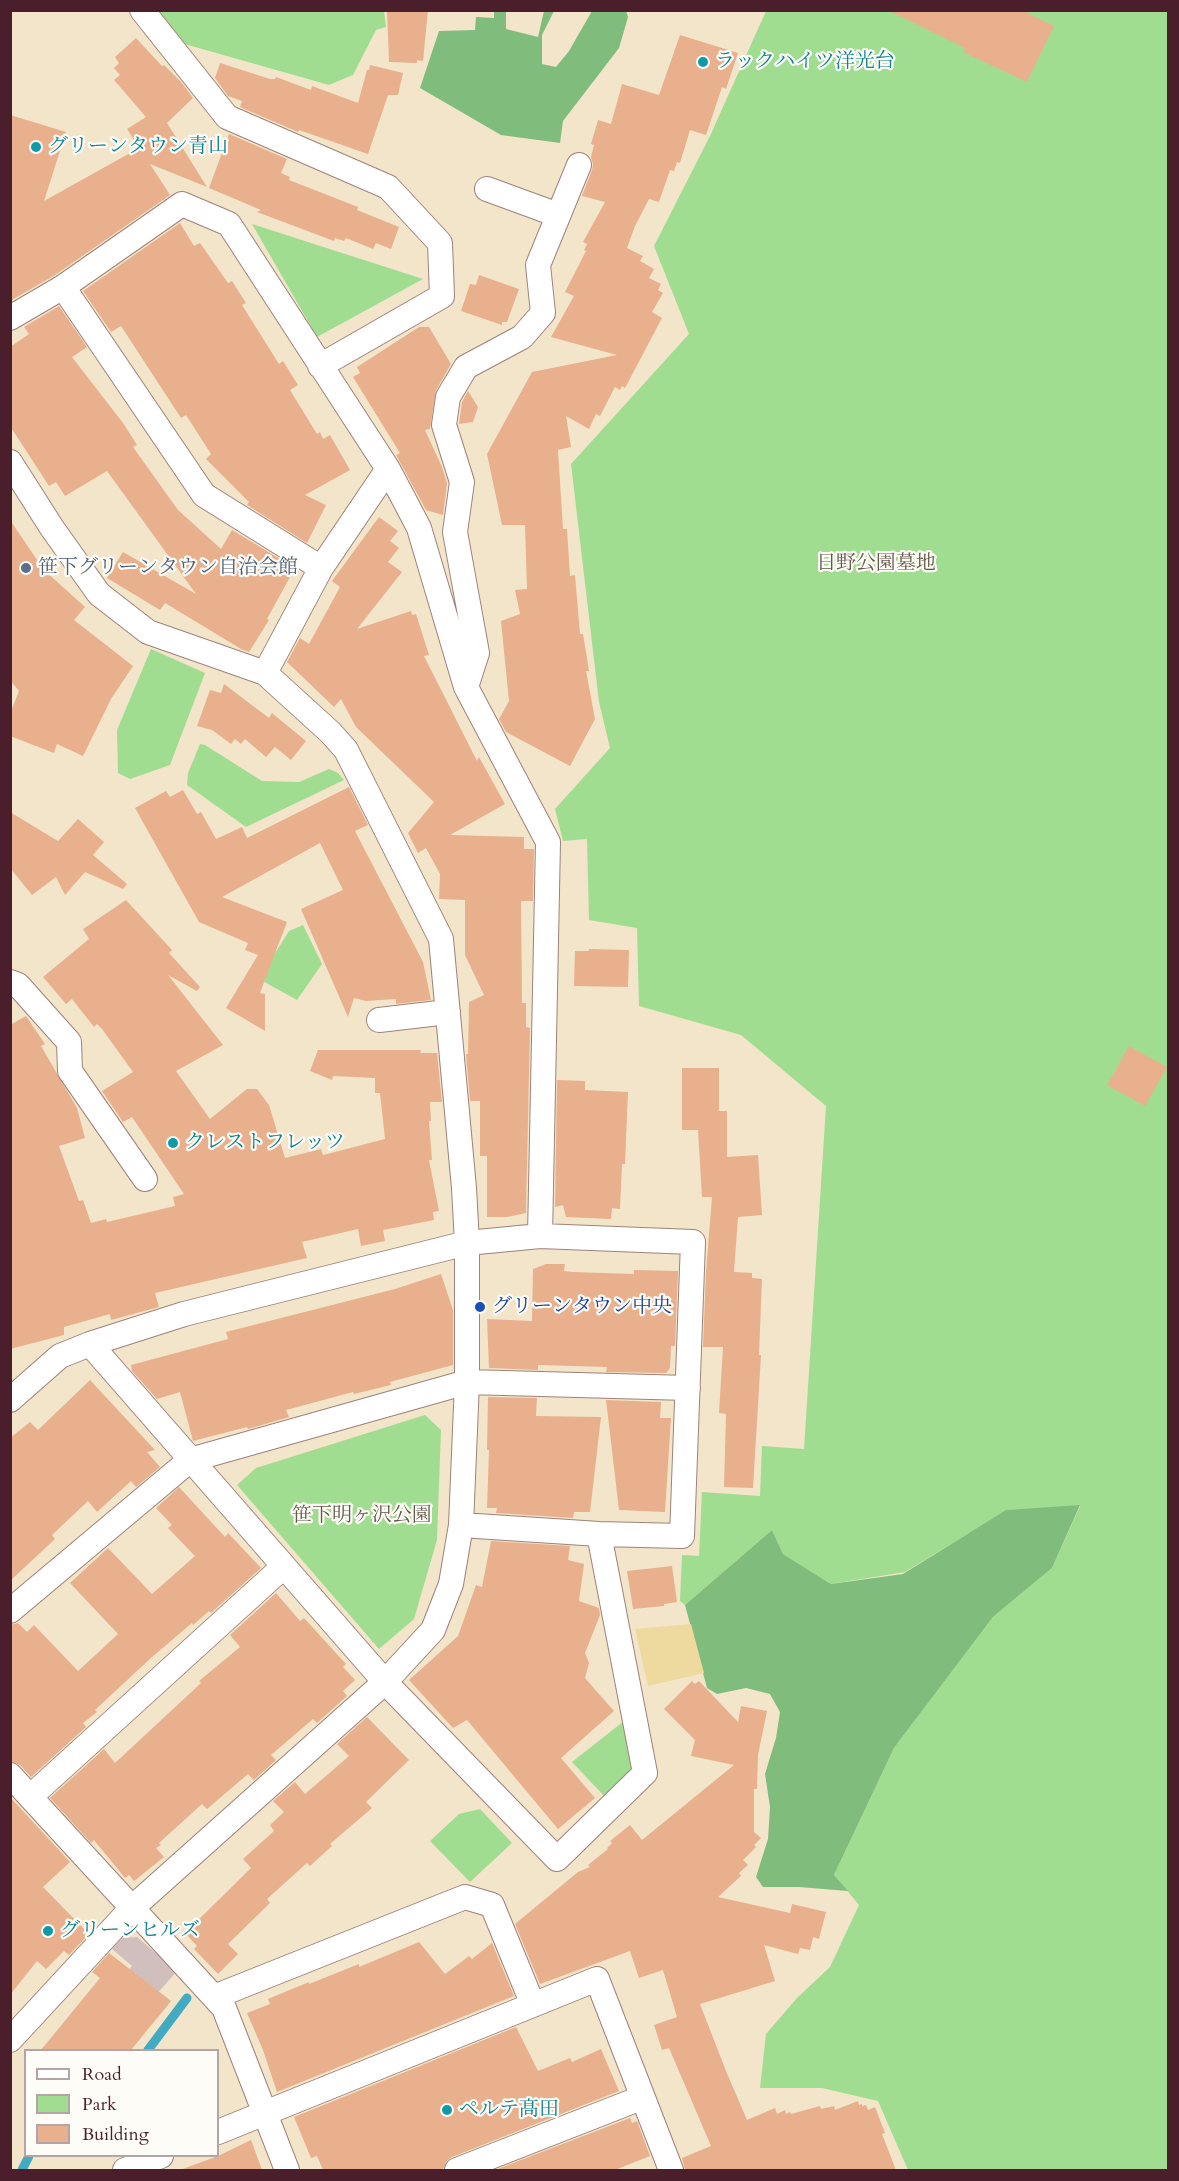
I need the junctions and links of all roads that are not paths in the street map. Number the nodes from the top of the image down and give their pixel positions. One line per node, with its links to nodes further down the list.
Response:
1 (142, 10): 7 (street)
2 (579, 165): 4 (street)
3 (487, 189): 4 (street)
4 (558, 216): 12 (street)
5 (63, 287): 6 (street); 7 (street); 10 (street)
6 (10, 318)
7 (320, 366): 9 (street)
8 (10, 462): 11 (street)
9 (388, 469): 10 (street); 12 (street)
10 (321, 568): 11 (street)
11 (265, 673): 14 (street)
12 (466, 687): 17 (street)
13 (10, 982): 16 (street)
14 (448, 1012): 15 (street); 18 (street)
15 (379, 1020)
16 (145, 1179)
17 (540, 1236): 18 (street); 21 (street)
18 (467, 1242): 19 (street); 20 (street)
19 (90, 1344): 22 (street); 23 (street)
20 (467, 1382): 21 (street); 23 (street); 24 (street)
21 (688, 1388): 25 (street)
22 (10, 1400)
23 (190, 1460): 26 (street); 27 (street)
24 (461, 1525): 25 (street); 28 (street)
25 (599, 1534): 28 (street)
26 (283, 1567): 28 (street); 30 (street)
27 (10, 1611)
28 (385, 1682): 31 (street)
29 (10, 1775): 30 (street)
30 (30, 1797): 31 (street)
31 (132, 1908): 32 (street); 34 (street)
32 (214, 1997): 33 (street); 36 (street)
33 (533, 2005): 35 (street); 36 (street)
34 (10, 2040)
35 (641, 2098): 41 (street); 42 (street)
36 (265, 2112): 37 (street); 40 (street)
37 (219, 2132)
38 (158, 2157): 39 (street)
39 (125, 2170)
40 (287, 2170)
41 (457, 2170)
42 (671, 2170)

